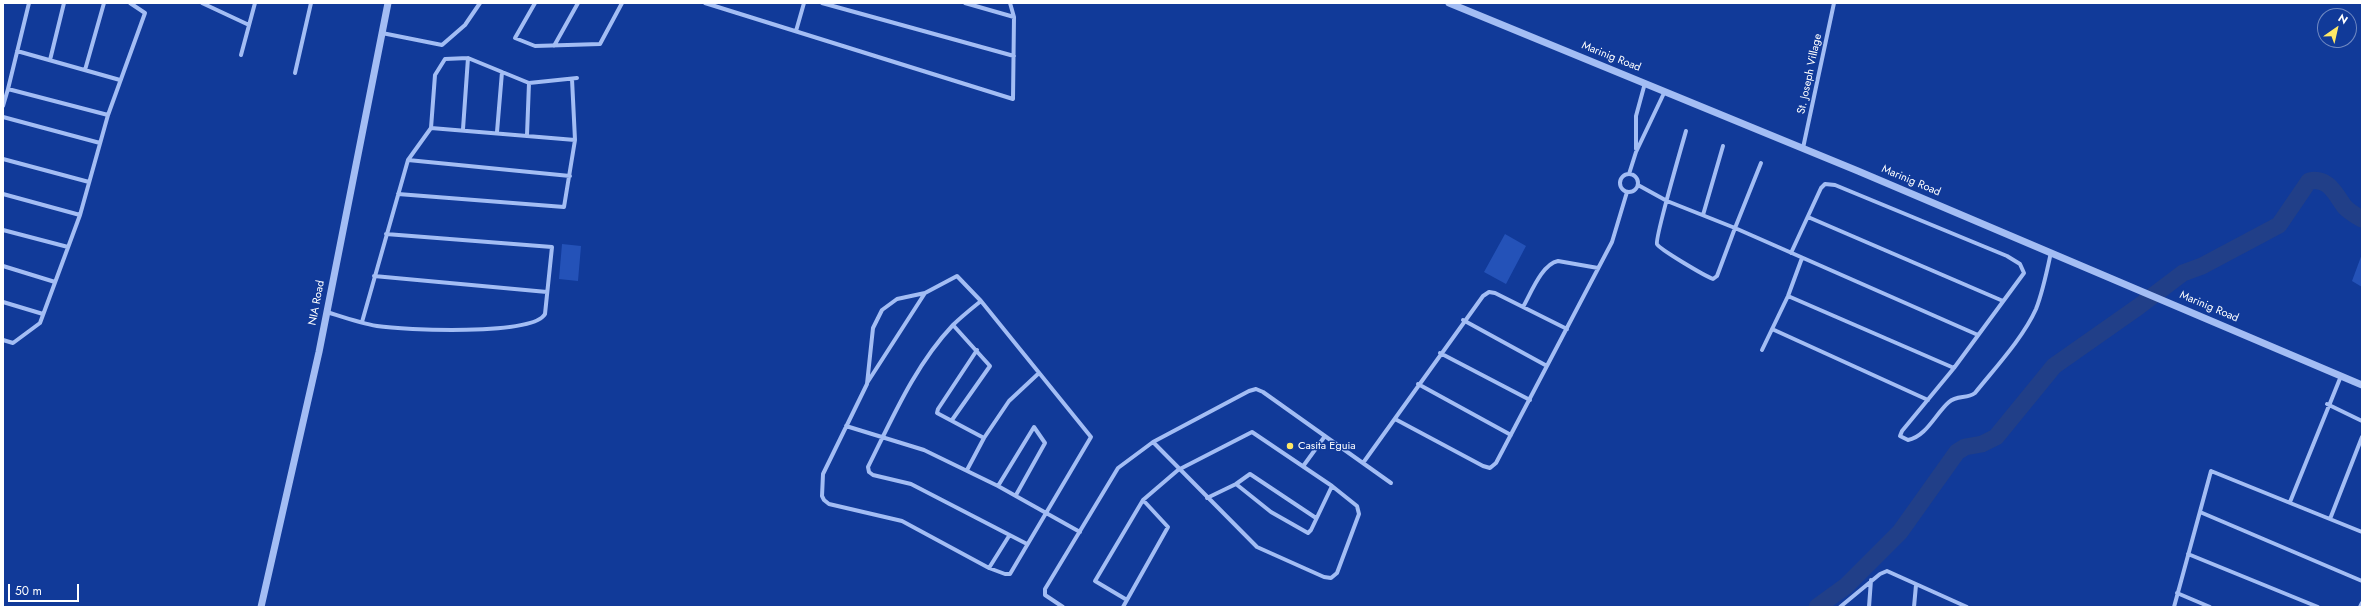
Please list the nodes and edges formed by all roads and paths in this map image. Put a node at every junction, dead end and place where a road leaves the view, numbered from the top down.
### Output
1 (29, 3) edge
2 (64, 3) edge
3 (104, 3) edge
4 (130, 3) edge
5 (202, 3) edge
6 (255, 3) edge
7 (311, 3) edge
8 (388, 3) edge
9 (480, 3) edge
10 (535, 3) edge
11 (578, 3) edge
12 (622, 3) edge
13 (705, 3) edge
14 (804, 3) edge
15 (822, 3) edge
16 (965, 3) edge
17 (1010, 3) edge
18 (1449, 3) edge
19 (1834, 3) edge
20 (1014, 17) junction
21 (249, 25) junction
22 (796, 32) junction
23 (382, 33) junction
24 (554, 46) junction
25 (18, 50) junction
26 (241, 55) dead end
27 (1014, 56) junction
28 (468, 58) junction
29 (50, 60) junction
30 (85, 70) junction
31 (502, 72) junction
32 (294, 73) dead end
33 (577, 78) dead end
34 (572, 79) junction
35 (120, 80) junction
36 (529, 83) junction
37 (1645, 83) junction
38 (8, 89) junction
39 (1665, 91) junction
40 (3, 106) edge
41 (108, 115) junction
42 (3, 117) edge
43 (431, 128) junction
44 (463, 129) junction
45 (1686, 131) dead end
46 (497, 132) junction
47 (527, 135) junction
48 (575, 140) junction
49 (100, 143) junction
50 (1723, 146) dead end
51 (1803, 148) junction
52 (1636, 152) junction
53 (3, 159) edge
54 (408, 160) junction
55 (1761, 163) dead end
56 (1630, 174) junction
57 (570, 176) junction
58 (89, 182) junction
59 (1638, 185) junction
60 (1627, 192) junction
61 (3, 194) edge
62 (398, 194) junction
63 (1668, 201) junction
64 (1704, 214) junction
65 (80, 215) junction
66 (1808, 217) junction
67 (1735, 228) junction
68 (3, 230) edge
69 (386, 234) junction
70 (68, 248) junction
71 (2051, 252) junction
72 (1792, 254) junction
73 (1802, 258) junction
74 (3, 266) edge
75 (1598, 268) junction
76 (374, 276) junction
77 (55, 282) junction
78 (547, 292) junction
79 (925, 293) junction
80 (1788, 296) junction
81 (980, 301) junction
82 (2003, 301) junction
83 (3, 302) edge
84 (1523, 307) junction
85 (326, 312) junction
86 (43, 314) junction
87 (1463, 320) junction
88 (362, 322) junction
89 (953, 325) junction
90 (1567, 329) junction
91 (1772, 329) junction
92 (1978, 335) junction
93 (3, 340) edge
94 (977, 350) junction
95 (1762, 350) dead end
96 (1440, 353) junction
97 (1548, 366) junction
98 (1954, 368) junction
99 (1039, 373) junction
100 (2340, 376) junction
101 (867, 384) junction
102 (1418, 384) junction
103 (2362, 385) edge
104 (1530, 400) junction
105 (1928, 400) junction
106 (2327, 404) junction
107 (1394, 419) junction
108 (952, 420) junction
109 (2362, 421) edge
110 (1030, 423) dead end
111 (846, 426) junction
112 (1034, 427) junction
113 (1511, 435) junction
114 (1325, 436) junction
115 (2362, 437) edge
116 (984, 438) junction
117 (882, 439) junction
118 (1153, 442) junction
119 (1363, 463) junction
120 (1304, 465) junction
121 (967, 470) junction
122 (1178, 470) junction
123 (1391, 483) dead end
124 (1236, 484) junction
125 (998, 486) junction
126 (1332, 486) junction
127 (1016, 495) junction
128 (1207, 498) junction
129 (1143, 500) junction
130 (2290, 502) junction
131 (1045, 512) junction
132 (2200, 512) junction
133 (1316, 518) junction
134 (2330, 519) junction
135 (1080, 532) junction
136 (2362, 532) edge
137 (1009, 536) junction
138 (1027, 544) junction
139 (2188, 554) junction
140 (989, 568) junction
141 (1871, 580) junction
142 (2362, 581) edge
143 (1916, 585) junction
144 (2177, 593) junction
145 (1127, 600) junction
146 (2362, 603) edge
147 (1957, 605) edge
148 (261, 607) edge
149 (1063, 607) edge
150 (1123, 607) edge
151 (1840, 607) edge
152 (1869, 607) edge
153 (1914, 607) edge
154 (1968, 607) edge
155 (2174, 607) edge
156 (2210, 607) edge
157 (2318, 607) edge
158 (2360, 607) edge

1 - 25 street
2 - 29 street
3 - 30 street
4 - 35 street
5 - 21 street
6 - 21 street
7 - 32 street
8 - 23 street, NIA Road
9 - 23 street
10 - 24 street
11 - 24 street
12 - 24 street
13 - 22 street
14 - 22 street
15 - 27 street
16 - 20 street
17 - 20 street
18 - 37 street, Marinig Road
19 - 51 street, St. Joseph Village
20 - 27 street
21 - 26 street
22 - 27 street
23 - 85 street, NIA Road
25 - 29 street
25 - 38 street
28 - 31 street
28 - 43 street
28 - 44 street
29 - 30 street
30 - 35 street
31 - 36 street
31 - 46 street
33 - 34 street
34 - 36 street
34 - 48 street
35 - 41 street
36 - 47 street
37 - 39 street, Marinig Road
37 - 52 street
38 - 40 street
38 - 41 street
39 - 51 street, Marinig Road
39 - 52 street
41 - 49 street
42 - 49 street
43 - 44 street
43 - 54 street
44 - 46 street
45 - 63 street
46 - 47 street
47 - 48 street
48 - 57 street
49 - 58 street
50 - 64 street
51 - 71 street, Marinig Road
52 - 56 street
53 - 58 street
54 - 57 street
54 - 62 street
55 - 67 street
56 - 59 street
56 - 60 street
57 - 62 street
58 - 65 street
59 - 60 street
59 - 63 street
60 - 75 street
61 - 65 street
62 - 69 street
63 - 64 street
63 - 67 street
64 - 67 street
65 - 70 street
66 - 72 street
66 - 82 street
66 - 82 street
67 - 72 street
68 - 70 street
69 - 76 street
69 - 78 street
70 - 77 street
71 - 100 street, Marinig Road
71 - 105 street
72 - 73 street
73 - 80 street
73 - 92 street
74 - 77 street
75 - 84 street
75 - 90 street
76 - 78 street
76 - 88 street
77 - 86 street
78 - 88 street
79 - 81 street
79 - 101 street
79 - 101 street
80 - 91 street
80 - 98 street
81 - 89 street
81 - 99 street
82 - 92 street
83 - 86 street
84 - 87 street
84 - 90 street
85 - 88 street
85 - 148 street, NIA Road
86 - 93 street
87 - 96 street
87 - 97 street
89 - 94 street
89 - 117 street
90 - 97 street
91 - 95 street
91 - 105 street
92 - 98 street
94 - 108 street
94 - 108 street
96 - 102 street
96 - 104 street
97 - 104 street
98 - 105 street
99 - 116 street
99 - 131 street
100 - 103 street, Marinig Road
100 - 106 street
101 - 111 street
102 - 107 street
102 - 113 street
104 - 113 street
106 - 109 street
106 - 130 street
107 - 113 street
107 - 119 street
108 - 116 street
110 - 112 street
111 - 117 street
111 - 140 street
112 - 125 street
112 - 127 street
114 - 118 street
114 - 119 street
114 - 120 street
115 - 134 street
116 - 121 street
117 - 121 street
117 - 137 street
118 - 122 street
118 - 135 street
119 - 123 street
120 - 122 street
120 - 126 street
121 - 125 street
122 - 128 street
122 - 129 street
124 - 128 street
124 - 133 street
124 - 133 street
125 - 127 street
126 - 128 street
126 - 133 street
127 - 131 street
129 - 145 street
129 - 145 street
130 - 132 street
130 - 134 street
131 - 135 street
131 - 138 street
132 - 139 street
132 - 142 street
134 - 136 street
135 - 149 street
137 - 138 street
137 - 140 street
138 - 140 street
139 - 144 street
139 - 157 street
141 - 143 street
141 - 151 street
141 - 152 street
143 - 147 street
143 - 153 street
144 - 155 street
144 - 156 street
145 - 150 street
146 - 158 street
147 - 154 street

